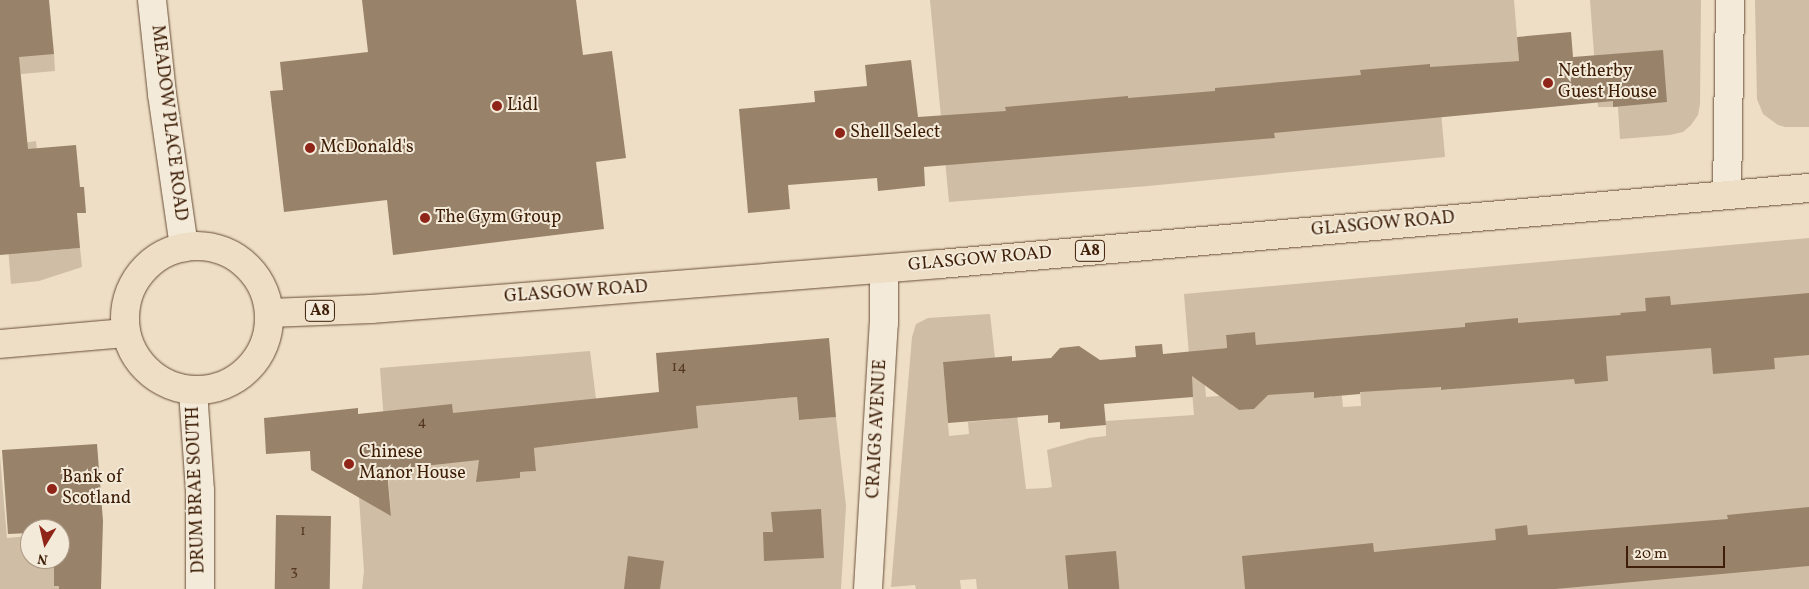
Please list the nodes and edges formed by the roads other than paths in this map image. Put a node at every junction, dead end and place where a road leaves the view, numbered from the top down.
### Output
1 (152, 0) edge
2 (1730, 0) edge
3 (1809, 188) edge
4 (1727, 194) junction
5 (184, 247) junction
6 (884, 269) junction
7 (270, 313) junction
8 (126, 332) junction
9 (0, 344) edge
10 (193, 391) junction
11 (200, 589) edge
12 (868, 589) edge

1 - 5 street, MEADOW PLACE ROAD
2 - 4 street
3 - 4 main road, GLASGOW ROAD / A8
4 - 6 main road, GLASGOW ROAD / A8
5 - 7 main road
5 - 8 main road
6 - 7 main road, GLASGOW ROAD / A8
6 - 12 street, CRAIGS AVENUE
7 - 10 main road
8 - 9 main road
8 - 10 main road
10 - 11 street, DRUM BRAE SOUTH

